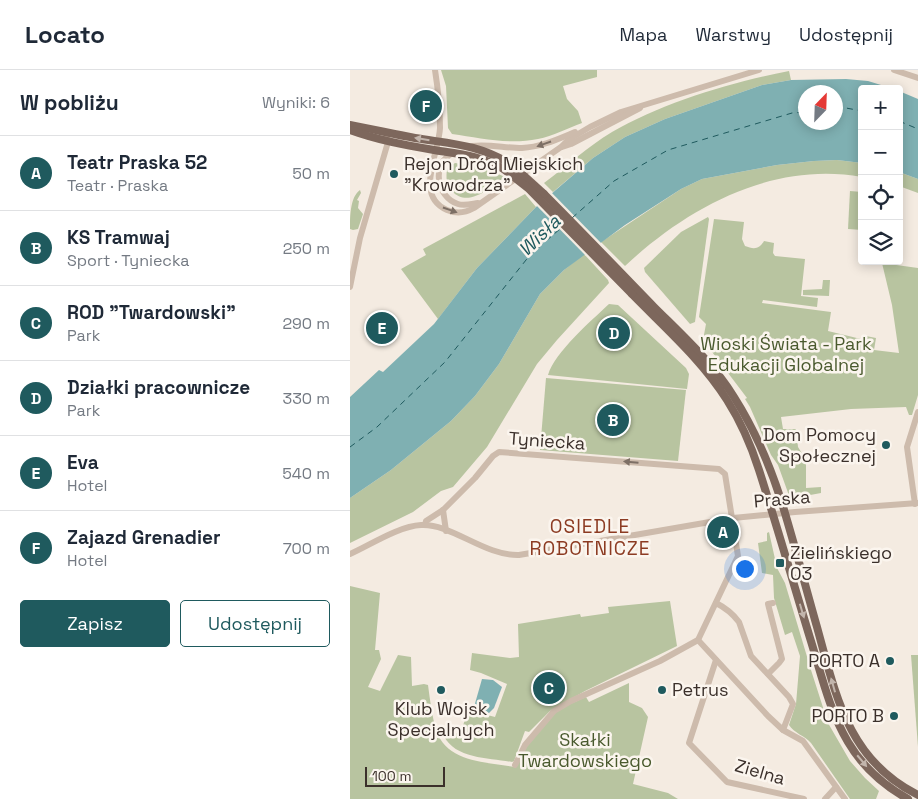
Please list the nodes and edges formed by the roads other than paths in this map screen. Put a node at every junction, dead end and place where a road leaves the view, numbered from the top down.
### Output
1 (435, 70) edge
2 (759, 70) edge
3 (894, 70) edge
4 (918, 78) edge
5 (642, 106) junction
6 (350, 125) edge
7 (590, 127) junction
8 (350, 130) edge
9 (381, 131) junction
10 (405, 136) junction
11 (388, 142) junction
12 (439, 142) junction
13 (472, 146) junction
14 (561, 147) junction
15 (436, 150) junction
16 (453, 153) junction
17 (508, 167) junction
18 (478, 203) junction
19 (350, 287) edge
20 (634, 291) junction
21 (918, 412) edge
22 (916, 504) edge
23 (443, 510) junction
24 (784, 513) junction
25 (773, 514) junction
26 (733, 518) junction
27 (425, 525) junction
28 (446, 531) junction
29 (350, 554) edge
30 (773, 602) dead end
31 (716, 603) junction
32 (698, 640) junction
33 (716, 660) junction
34 (768, 674) junction
35 (783, 730) junction
36 (515, 765) dead end
37 (836, 787) junction
38 (918, 795) edge
39 (804, 799) edge
40 (824, 799) edge
41 (845, 799) edge
42 (908, 799) edge

1 - 12 street
2 - 5 street
3 - 4 street
5 - 7 street
5 - 14 street
6 - 9 main road
7 -> 13 street
7 - 14 street
8 - 11 main road
9 - 10 main road
9 - 11 street
10 - 11 street
12 -> 10 main road
11 - 15 main road
11 - 19 street
12 - 13 main road
12 - 15 street
13 - 17 main road
14 - 18 street
15 - 16 main road
15 -> 18 street
16 - 17 main road
16 - 18 street
17 - 20 main road, bridge
20 - 24 main road
20 - 25 main road
21 - 22 street
22 - 24 street, Praska
26 -> 23 street, Tyniecka
23 - 27 street, Tyniecka
23 - 28 street
24 - 25 street, Praska
38 -> 24 main road
25 - 26 street, Praska
25 -> 42 main road
26 - 28 street, Praska
26 - 31 street
27 - 28 street, Praska
27 - 29 street, Tyniecka
30 - 34 street
31 - 32 street
31 - 34 street
32 - 33 street
32 - 36 street
33 - 35 street
33 - 39 street, Zielna
34 - 35 street
35 - 37 street
37 - 40 street
37 - 41 street

